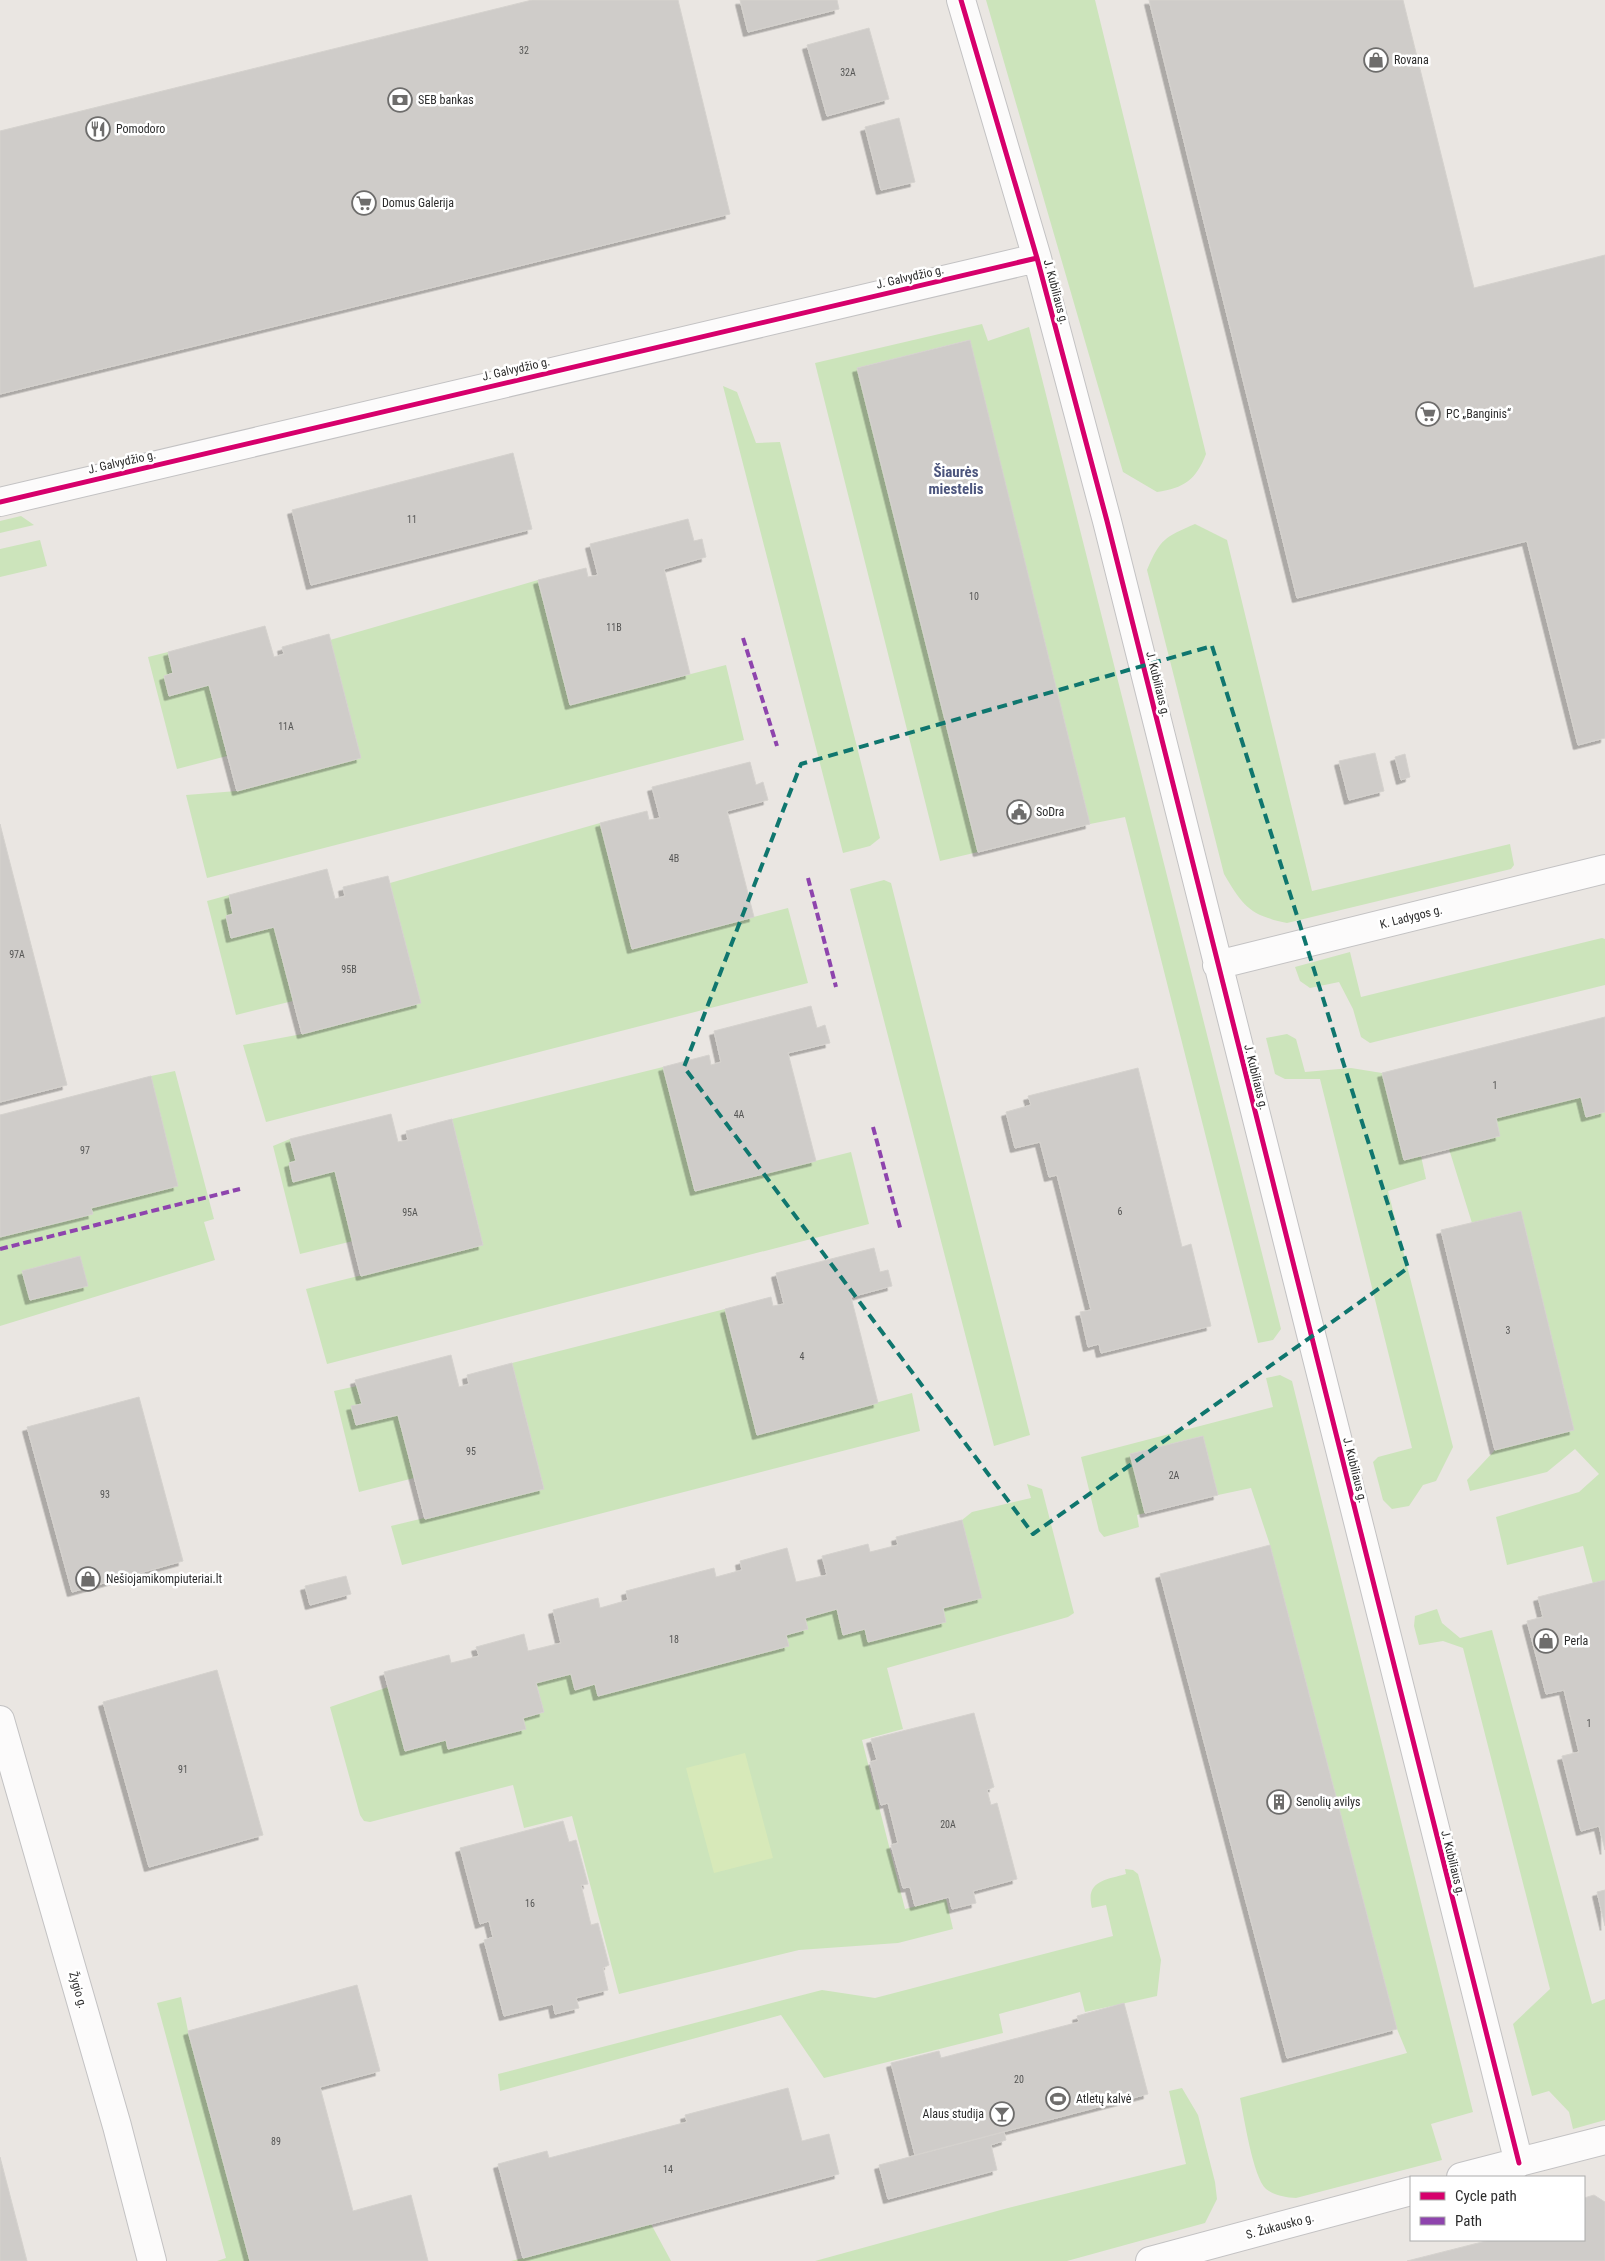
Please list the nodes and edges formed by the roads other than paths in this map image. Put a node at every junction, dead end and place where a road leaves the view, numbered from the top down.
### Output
1 (961, 0) edge
2 (1036, 258) junction
3 (0, 502) edge
4 (1605, 870) edge
5 (1217, 964) junction
6 (0, 1720) edge
7 (1605, 2140) edge
8 (1519, 2163) junction
9 (1465, 2176) edge
10 (1410, 2191) edge
11 (152, 2261) edge
12 (1150, 2261) edge

1 - 2 street, J. Kubiliaus g.
2 - 3 street, J. Galvydžio g.
2 - 5 street, J. Kubiliaus g.
4 - 5 street, K. Ladygos g.
5 - 8 street, J. Kubiliaus g.
6 - 11 street, Žygio g.
7 - 8 street
8 - 9 street
10 - 12 street, S. Žukausko g.

